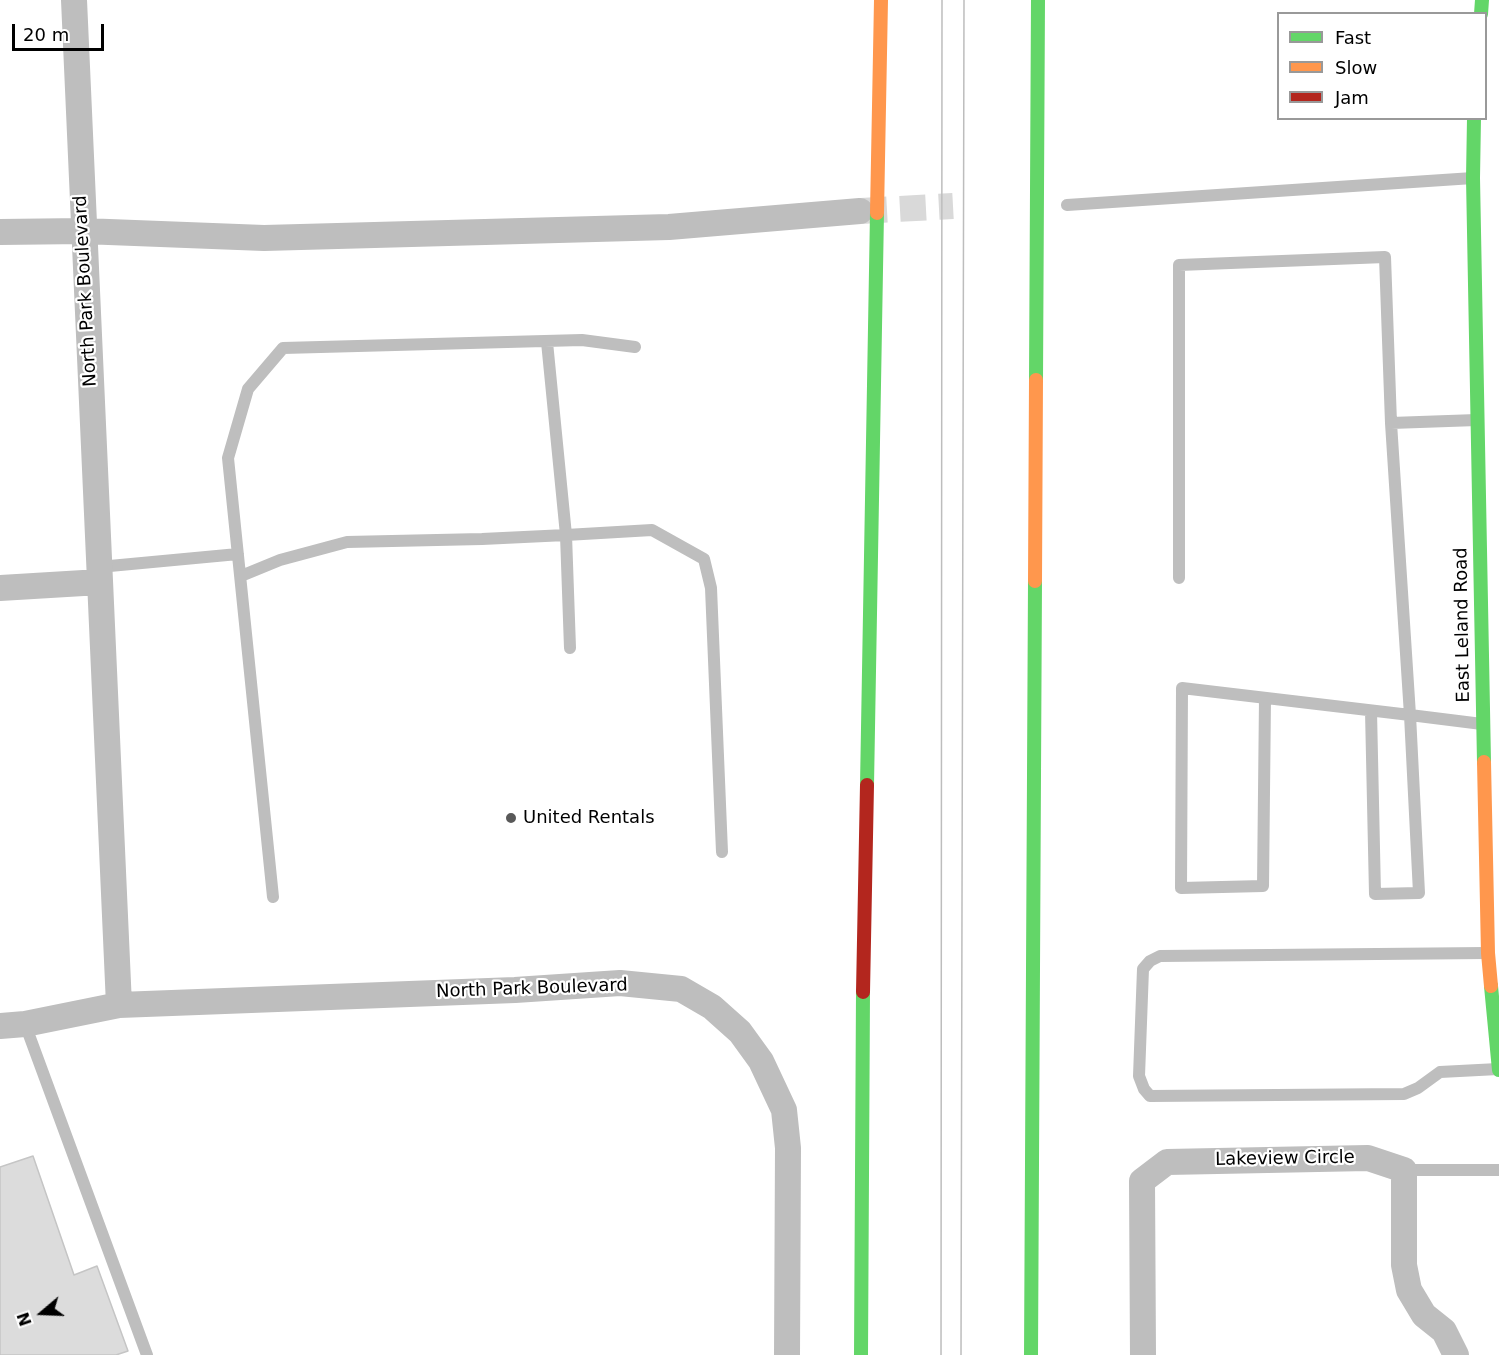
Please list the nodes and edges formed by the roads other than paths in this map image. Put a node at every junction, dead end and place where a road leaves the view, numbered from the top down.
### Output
1 (74, 0) edge
2 (881, 0) edge
3 (1038, 0) edge
4 (1474, 120) edge
5 (1473, 178) junction
6 (1067, 205) dead end
7 (860, 211) tunnel mouth
8 (83, 231) junction
9 (0, 232) edge
10 (547, 342) junction
11 (635, 347) dead end
12 (1483, 420) junction
13 (1391, 423) junction
14 (566, 535) junction
15 (238, 554) junction
16 (99, 575) junction
17 (241, 576) junction
18 (1179, 578) dead end
19 (0, 588) edge
20 (570, 648) dead end
21 (1265, 698) junction
22 (1371, 711) junction
23 (1410, 715) junction
24 (1483, 724) junction
25 (722, 852) dead end
26 (273, 897) dead end
27 (1488, 953) junction
28 (119, 1005) junction
29 (12, 1025) edge
30 (1499, 1070) edge
31 (1404, 1170) junction
32 (1499, 1170) edge
33 (147, 1355) edge
34 (787, 1355) edge
35 (861, 1355) edge
36 (1031, 1355) edge
37 (1143, 1355) edge
38 (1456, 1355) edge

1 - 8 street, North Park Boulevard
2 - 35 main road
3 - 36 main road
4 - 5 main road, East Leland Road
5 - 6 lane
5 - 12 main road, East Leland Road
7 - 8 street
8 - 9 street
8 - 16 street, North Park Boulevard
10 - 11 lane
10 - 14 lane
10 - 15 lane
12 - 13 lane
12 - 24 main road, East Leland Road
13 - 18 lane
13 - 23 lane
14 - 17 lane
14 - 20 lane
14 - 25 lane
15 - 16 lane
15 - 17 lane
16 - 19 street
16 - 28 street, North Park Boulevard
17 - 26 lane
21 - 21 lane
21 - 22 lane
22 - 23 lane
22 - 23 lane
23 - 24 lane
24 - 27 main road, East Leland Road
27 - 30 main road, East Leland Road
27 - 30 lane
28 - 29 street, North Park Boulevard
28 - 34 street, North Park Boulevard
29 - 33 lane
31 - 32 lane
31 - 37 street, Lakeview Circle
31 - 38 street

